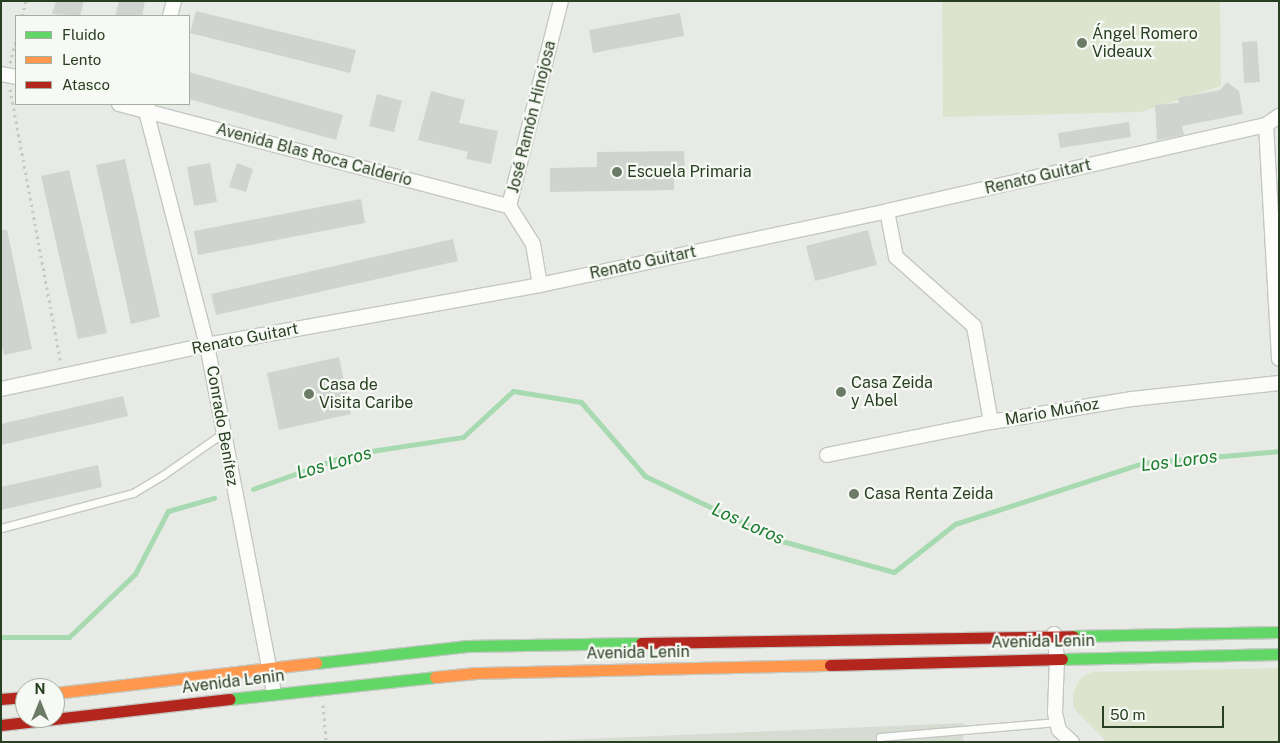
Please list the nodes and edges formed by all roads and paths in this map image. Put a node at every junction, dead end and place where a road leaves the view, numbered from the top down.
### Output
1 (26, 1) edge
2 (174, 1) edge
3 (561, 1) edge
4 (22, 15) edge
5 (170, 15) edge
6 (15, 44) edge
7 (8, 75) edge
8 (128, 105) edge
9 (147, 107) edge
10 (1279, 116) edge
11 (1266, 125) junction
12 (509, 206) junction
13 (886, 211) junction
14 (540, 285) junction
15 (207, 345) junction
16 (1279, 359) edge
17 (63, 376) junction
18 (1279, 383) edge
19 (1, 389) edge
20 (991, 422) junction
21 (223, 433) junction
22 (827, 455) dead end
23 (1, 528) edge
24 (1279, 632) edge
25 (1054, 634) junction
26 (1279, 654) edge
27 (1057, 658) junction
28 (269, 667) junction
29 (322, 688) junction
30 (65, 692) edge
31 (274, 694) junction
32 (15, 697) edge
33 (1, 699) edge
34 (1057, 722) junction
35 (1, 725) edge
36 (1069, 741) edge
37 (326, 742) edge
38 (880, 742) edge

1 - 4 path
2 - 5 street
3 - 12 street, José Ramón Hinojosa
6 - 7 path
7 - 17 path
8 - 9 street, Avenida Blas Roca Calderío
9 - 12 street, Avenida Blas Roca Calderío
9 - 15 street, Conrado Benítez
10 - 11 street, Renato Guitart
11 - 13 street, Renato Guitart
11 - 16 street
12 - 14 street, José Ramón Hinojosa
13 - 14 street, Renato Guitart
13 - 20 street
14 - 15 street, Renato Guitart
15 - 17 street, Renato Guitart
15 - 21 street, Conrado Benítez
17 - 19 street, Renato Guitart
18 - 20 street, Mario Muñoz
20 - 22 street, Mario Muñoz
21 - 23 lane
21 - 28 street, Conrado Benítez
24 - 25 main road, Avenida Lenin
25 - 27 street
25 - 28 main road, Avenida Lenin
26 - 27 main road, Avenida Lenin
27 - 29 main road, Avenida Lenin
27 - 34 street
28 - 30 main road, Avenida Lenin
28 - 31 street, Conrado Benítez
29 - 31 main road, Avenida Lenin
29 - 37 path
31 - 35 main road, Avenida Lenin
32 - 33 main road
34 - 36 street
34 - 38 lane

